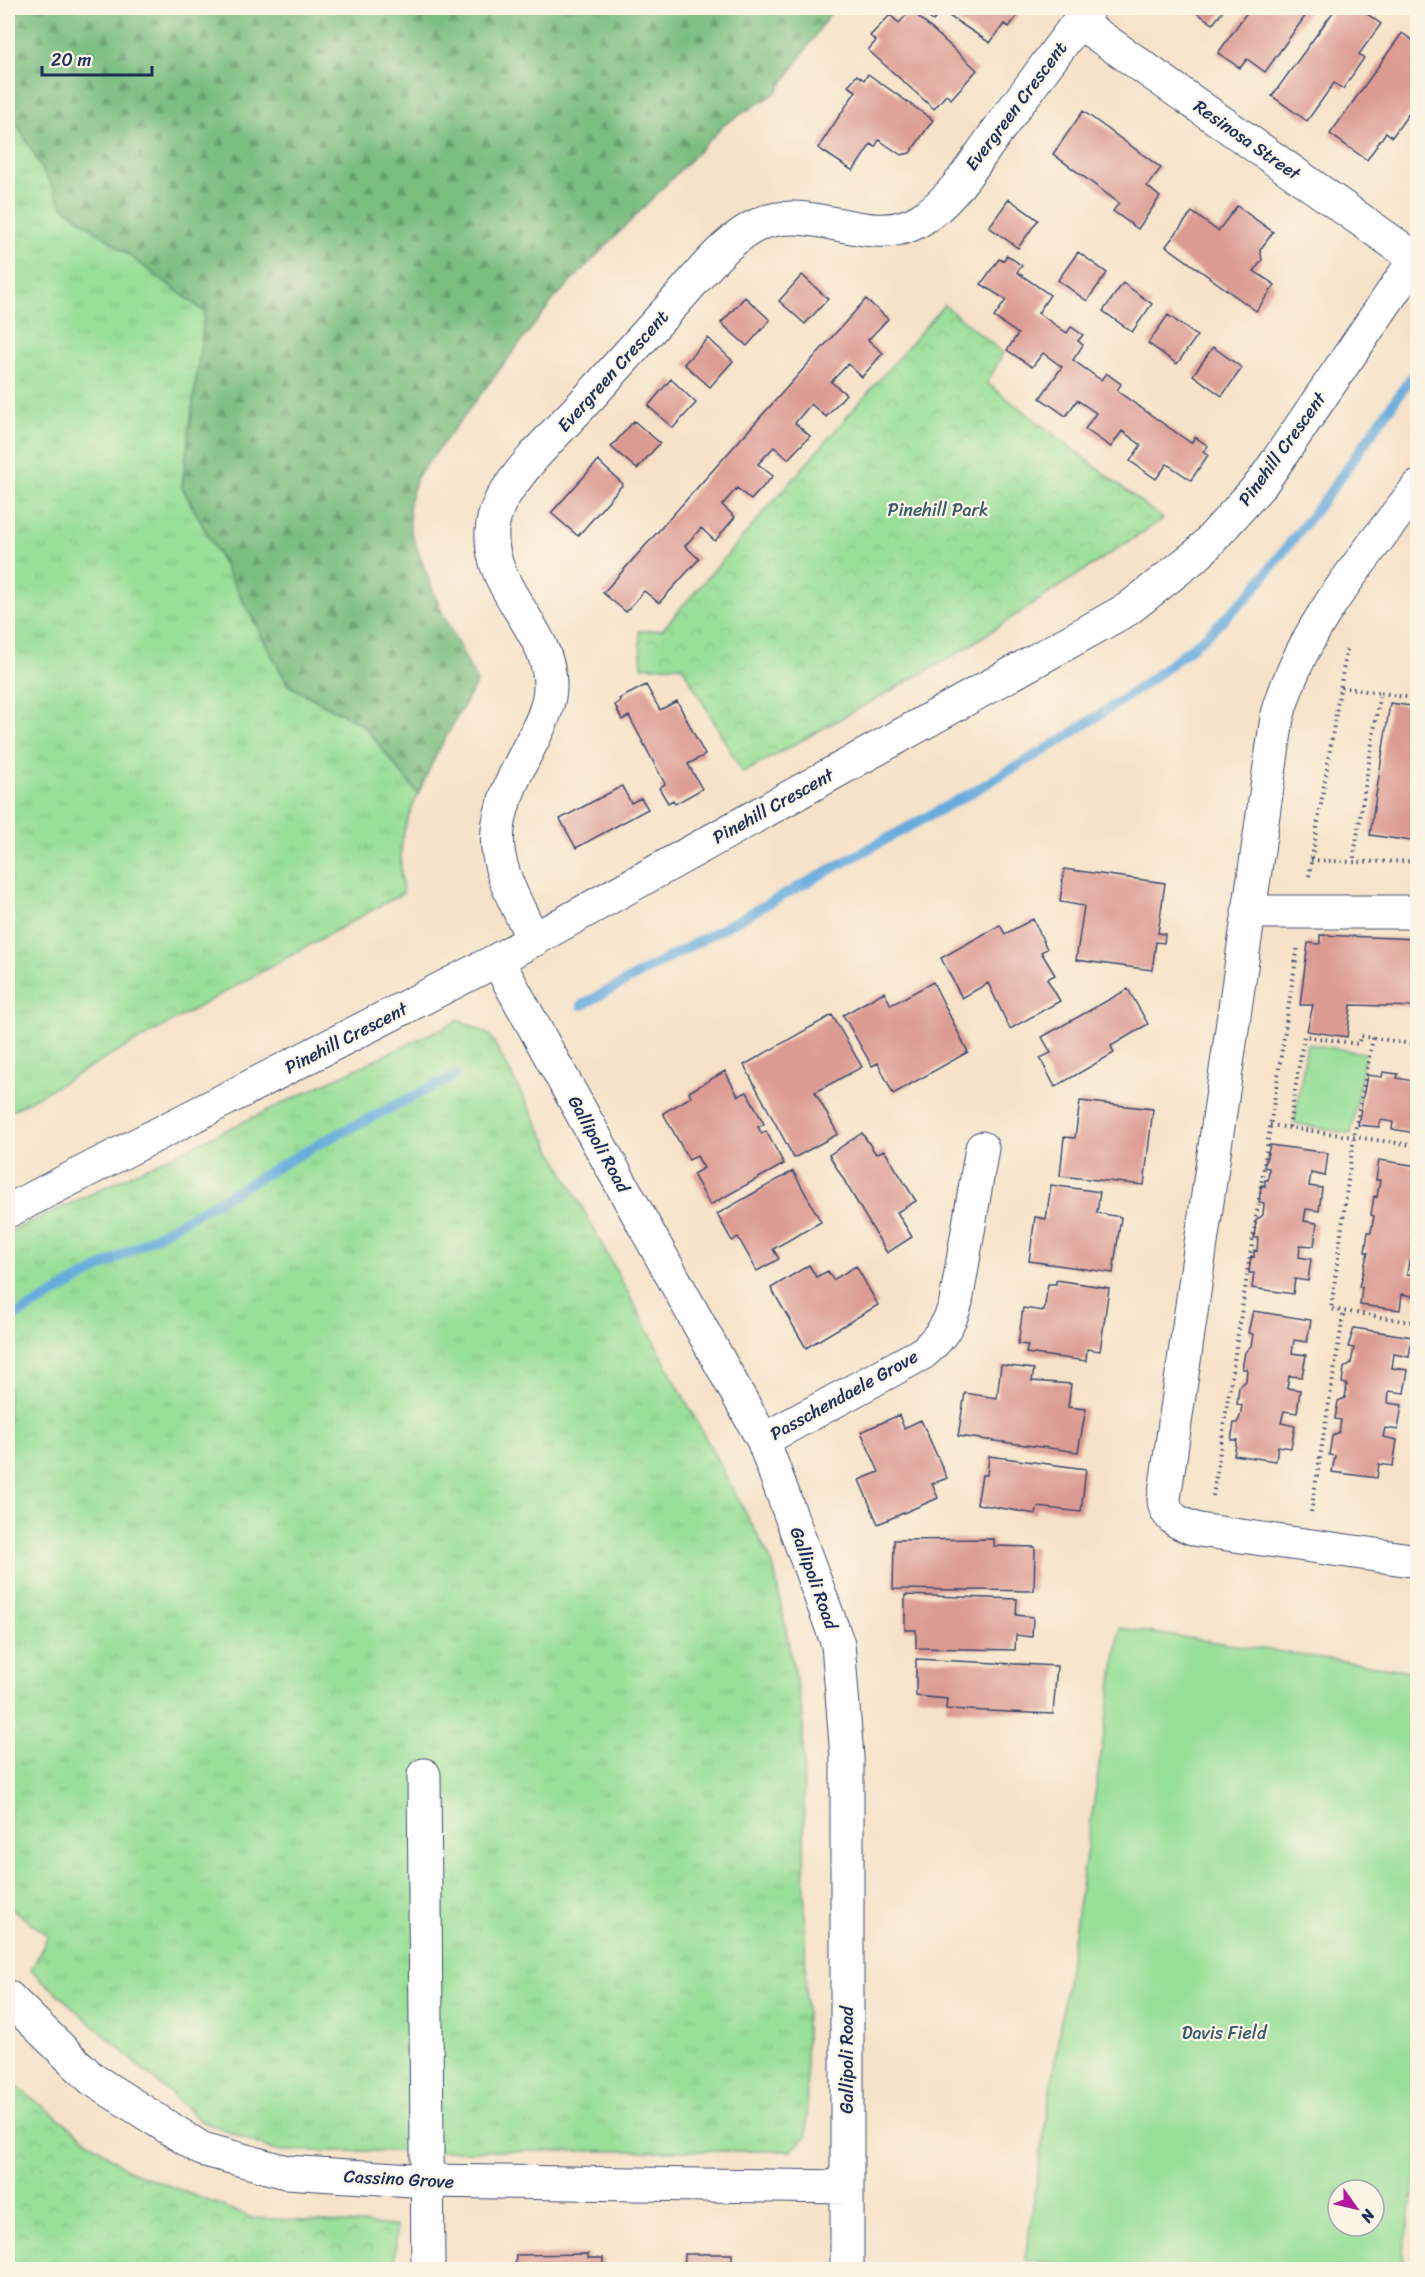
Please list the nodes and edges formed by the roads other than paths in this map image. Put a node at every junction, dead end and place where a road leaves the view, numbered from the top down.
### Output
1 (1084, 15) edge
2 (1416, 256) edge
3 (1418, 487) edge
4 (1248, 912) junction
5 (1418, 912) edge
6 (534, 940) junction
7 (497, 960) junction
8 (982, 1148) dead end
9 (8, 1211) edge
10 (763, 1440) junction
11 (1418, 1561) edge
12 (424, 1776) dead end
13 (8, 1997) edge
14 (428, 2181) junction
15 (847, 2187) junction
16 (428, 2270) edge
17 (847, 2270) edge

1 - 2 street, Resinosa Street
1 - 6 street, Evergreen Crescent
2 - 6 street, Pinehill Crescent
3 - 4 street
4 - 5 street
4 - 11 street
6 - 7 street, Pinehill Crescent
7 - 9 street, Pinehill Crescent
7 - 10 street, Gallipoli Road
8 - 10 street, Passchendaele Grove
10 - 15 street, Gallipoli Road
12 - 14 street
13 - 14 street, Cassino Grove
14 - 15 street, Cassino Grove
14 - 16 street
15 - 17 street, Gallipoli Road

